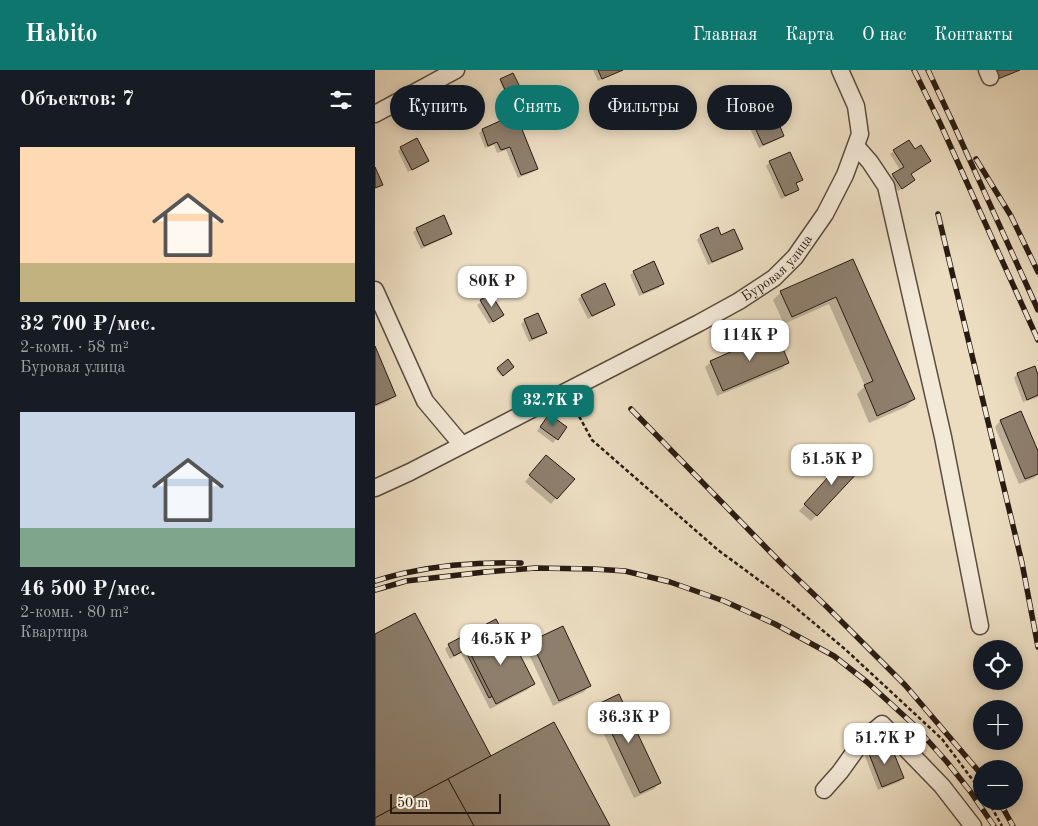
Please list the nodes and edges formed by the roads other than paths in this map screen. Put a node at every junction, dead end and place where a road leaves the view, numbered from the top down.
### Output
1 (456, 70) edge
2 (840, 70) edge
3 (375, 114) edge
4 (858, 140) junction
5 (375, 290) edge
6 (462, 445) junction
7 (375, 488) edge
8 (981, 626) dead end
9 (824, 790) dead end
10 (973, 826) edge

1 - 3 street
2 - 4 street
4 - 6 street, Буровая улица
4 - 8 street
5 - 6 street
6 - 7 street, Буровая улица
9 - 10 street

